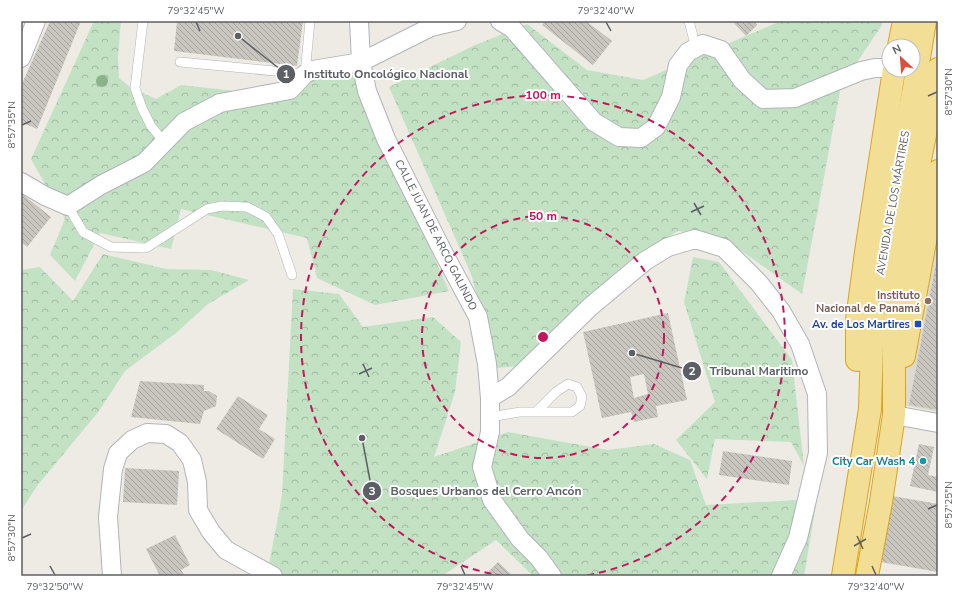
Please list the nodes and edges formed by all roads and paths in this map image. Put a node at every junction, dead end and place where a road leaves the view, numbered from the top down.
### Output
1 (36, 21) edge
2 (143, 21) edge
3 (310, 21) edge
4 (359, 21) edge
5 (456, 21) edge
6 (500, 21) edge
7 (689, 21) edge
8 (904, 21) edge
9 (925, 21) edge
10 (901, 38) edge
11 (696, 48) junction
12 (21, 58) edge
13 (180, 62) dead end
14 (361, 62) junction
15 (881, 68) edge
16 (938, 69) edge
17 (305, 74) junction
18 (893, 78) edge
19 (164, 142) junction
20 (938, 171) edge
21 (21, 182) edge
22 (68, 206) junction
23 (292, 275) dead end
24 (490, 398) junction
25 (536, 412) junction
26 (894, 414) junction
27 (490, 417) junction
28 (938, 422) edge
29 (858, 483) junction
30 (112, 576) edge
31 (273, 576) edge
32 (552, 576) edge
33 (781, 576) edge
34 (843, 576) edge
35 (867, 576) edge

1 - 12 street
2 - 19 lane
3 - 17 lane
4 - 14 street, CALLE JUAN DE ARCO GALINDO
5 - 14 street
6 - 11 street
7 - 11 lane
8 - 10 highway
9 - 29 highway, AVENIDA DE LOS MÁRTIRES
11 - 15 street
13 - 17 lane
14 - 17 street
14 - 24 street, CALLE JUAN DE ARCO GALINDO
16 - 26 highway, AVENIDA DE LOS MÁRTIRES
17 - 19 street
18 - 29 highway
19 - 22 street
20 - 26 highway
21 - 22 street
22 - 23 lane
24 - 27 street, CALLE JUAN DE ARCO GALINDO
24 - 33 street
25 - 25 lane
25 - 27 lane
26 - 28 street
26 - 35 highway, AVENIDA DE LOS MÁRTIRES
27 - 32 street, CALLE JUAN DE ARCO GALINDO
29 - 34 highway, AVENIDA DE LOS MÁRTIRES
30 - 31 street

